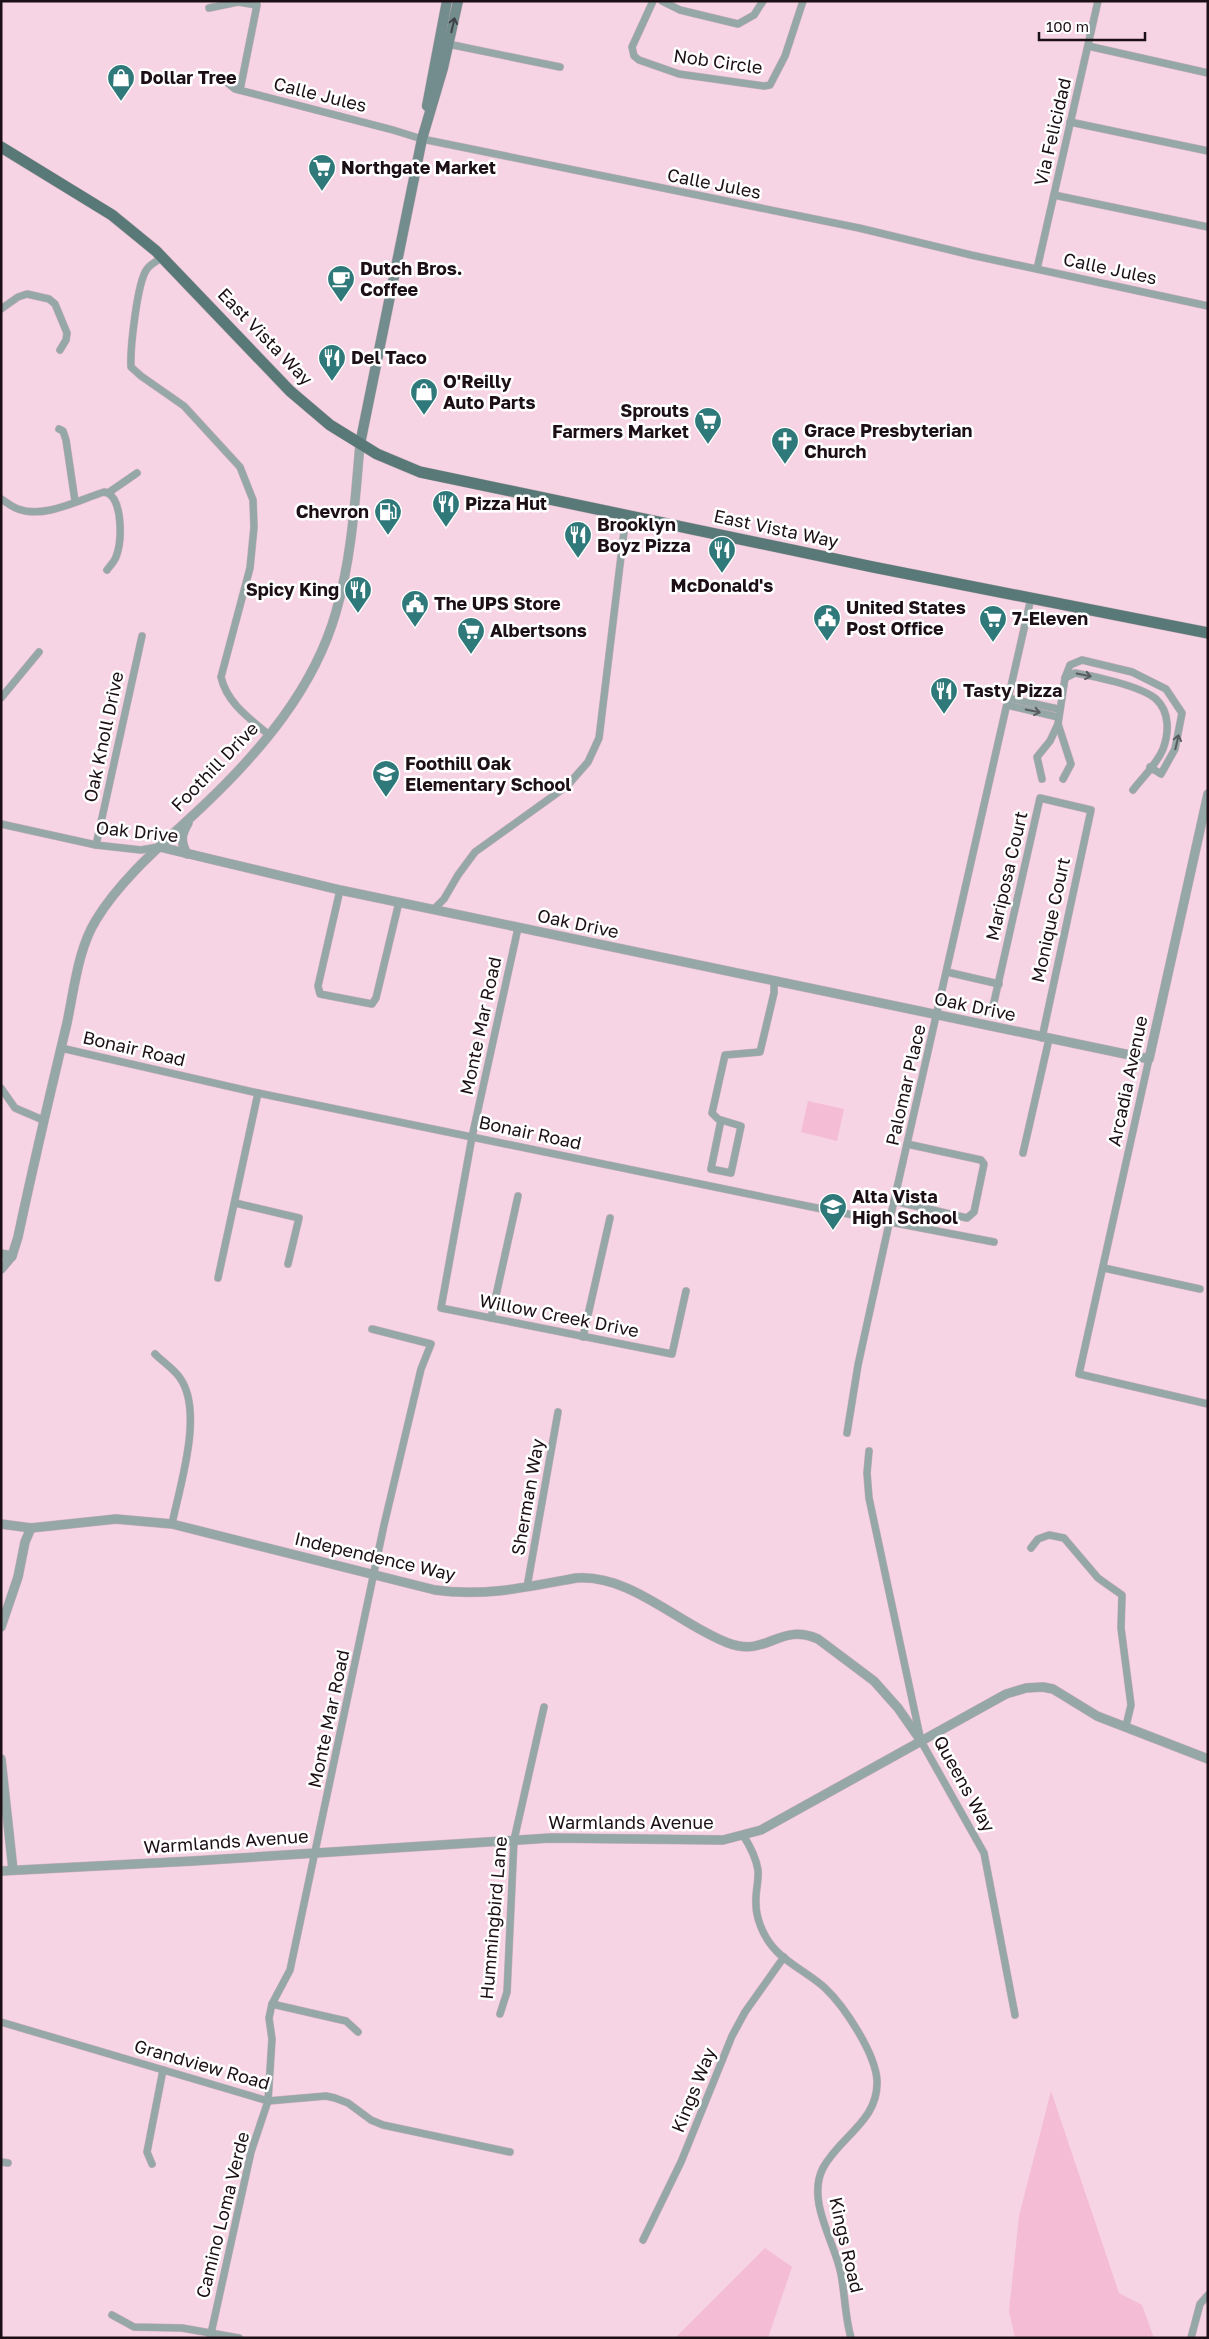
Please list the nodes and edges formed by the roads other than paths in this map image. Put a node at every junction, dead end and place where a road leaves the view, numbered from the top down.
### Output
1 (446, 1) edge
2 (458, 1) edge
3 (653, 1) edge
4 (662, 1) edge
5 (763, 1) edge
6 (803, 1) edge
7 (1098, 1) edge
8 (209, 8) dead end
9 (448, 44) junction
10 (1088, 46) junction
11 (560, 67) dead end
12 (1208, 73) edge
13 (220, 77) dead end
14 (240, 90) junction
15 (1070, 122) junction
16 (422, 140) junction
17 (1, 147) edge
18 (1208, 151) edge
19 (1054, 195) junction
20 (1208, 227) edge
21 (162, 257) junction
22 (1038, 269) junction
23 (1208, 306) edge
24 (1, 309) edge
25 (60, 350) dead end
26 (59, 429) dead end
27 (360, 444) junction
28 (137, 473) dead end
29 (108, 493) junction
30 (1, 499) edge
31 (75, 502) junction
32 (626, 515) junction
33 (107, 570) dead end
34 (1031, 598) junction
35 (1208, 633) edge
36 (142, 636) dead end
37 (39, 652) dead end
38 (1065, 678) junction
39 (1, 698) edge
40 (1008, 702) junction
41 (1058, 717) junction
42 (269, 735) junction
43 (1150, 767) junction
44 (1042, 778) dead end
45 (1062, 779) dead end
46 (1133, 790) dead end
47 (1208, 794) edge
48 (1091, 810) joint
49 (1206, 812) edge
50 (193, 815) junction
51 (1, 824) edge
52 (96, 845) junction
53 (160, 847) junction
54 (186, 854) junction
55 (340, 890) junction
56 (399, 902) junction
57 (434, 909) junction
58 (518, 928) junction
59 (947, 972) junction
60 (774, 981) junction
61 (998, 984) junction
62 (992, 1011) dead end
63 (938, 1015) junction
64 (1045, 1038) junction
65 (61, 1048) junction
66 (1149, 1060) junction
67 (1, 1088) edge
68 (258, 1093) junction
69 (43, 1120) junction
70 (721, 1120) junction
71 (472, 1137) junction
72 (907, 1144) junction
73 (1023, 1153) dead end
74 (518, 1196) dead end
75 (894, 1201) junction
76 (235, 1203) junction
77 (610, 1218) dead end
78 (890, 1221) junction
79 (994, 1242) dead end
80 (1, 1254) edge
81 (12, 1256) junction
82 (288, 1264) dead end
83 (1104, 1268) junction
84 (1, 1269) edge
85 (218, 1278) dead end
86 (1204, 1289) edge
87 (686, 1291) dead end
88 (441, 1308) joint
89 (491, 1318) junction
90 (372, 1329) dead end
91 (584, 1336) junction
92 (155, 1354) dead end
93 (1208, 1404) edge
94 (558, 1412) dead end
95 (848, 1433) dead end
96 (869, 1450) dead end
97 (1, 1524) edge
98 (172, 1524) junction
99 (31, 1528) junction
100 (1031, 1548) dead end
101 (375, 1574) junction
102 (527, 1587) junction
103 (1, 1627) edge
104 (544, 1707) dead end
105 (1126, 1726) junction
106 (922, 1741) junction
107 (1, 1759) edge
108 (1208, 1759) edge
109 (743, 1835) junction
110 (514, 1840) junction
111 (316, 1852) junction
112 (13, 1870) junction
113 (1, 1871) edge
114 (784, 1957) junction
115 (272, 2004) junction
116 (500, 2014) dead end
117 (1015, 2015) dead end
118 (1, 2022) edge
119 (358, 2032) dead end
120 (163, 2070) junction
121 (268, 2101) junction
122 (510, 2152) dead end
123 (152, 2164) dead end
124 (643, 2240) dead end
125 (1208, 2295) edge
126 (112, 2315) dead end
127 (210, 2335) edge
128 (239, 2338) edge
129 (851, 2338) edge
130 (1191, 2338) edge

1 - 16 main road
9 -> 2 main road
3 - 6 street, Nob Circle
4 - 5 street
7 - 10 street, Via Felicidad
8 - 14 street
9 - 11 street
9 - 16 main road
10 - 12 street
10 - 15 street, Via Felicidad
13 - 14 street, Calle Jules
14 - 16 street, Calle Jules
15 - 18 street
15 - 19 street, Via Felicidad
16 - 22 street, Calle Jules
16 - 27 main road
17 - 21 main road, East Vista Way
19 - 20 street
19 - 22 street, Via Felicidad
21 - 27 main road, East Vista Way
21 - 42 street
22 - 23 street, Calle Jules
24 - 25 street
26 - 31 street
27 - 32 main road, East Vista Way
27 - 42 street, Foothill Drive
28 - 29 street
29 - 31 street
29 - 33 street
30 - 31 street
32 - 34 main road, East Vista Way
32 - 57 street
34 - 35 main road, East Vista Way
34 - 40 street, Palomar Place
36 - 52 street, Oak Knoll Drive
37 - 39 street
38 - 41 street
38 -> 43 street
43 -> 38 street
40 - 41 street
40 - 59 street, Palomar Place
41 - 44 street
41 - 45 street
42 - 50 street, Foothill Drive
43 - 46 street
47 - 49 street, Arcadia Avenue
48 - 61 street, Mariposa Court
48 - 64 street, Monique Court
49 - 66 street, Arcadia Avenue
50 - 53 street, Foothill Drive
50 - 54 street
51 - 52 street, Oak Drive
52 - 53 street, Oak Drive
53 - 54 street, Oak Drive
53 - 65 street, Foothill Drive
54 - 55 street, Oak Drive
55 - 56 street, Oak Drive
55 - 56 street
56 - 57 street, Oak Drive
57 - 58 street, Oak Drive
58 - 60 street, Oak Drive
58 - 71 street, Monte Mar Road
59 - 61 street
59 - 63 street, Palomar Place
60 - 63 street, Oak Drive
60 - 70 street
61 - 62 street, Mariposa Court
63 - 64 street, Oak Drive
63 - 72 street, Palomar Place
64 - 66 street, Oak Drive
64 - 73 street, Monique Court
65 - 68 street, Bonair Road
65 - 69 street, Foothill Drive
66 - 83 street, Arcadia Avenue
67 - 69 street
68 - 71 street, Bonair Road
68 - 76 street
69 - 81 street, Foothill Drive
70 - 70 street
71 - 78 street, Bonair Road
71 - 88 street, Monte Mar Road
72 - 75 street, Palomar Place
72 - 75 street
74 - 89 street
75 - 78 street, Palomar Place
76 - 82 street
76 - 85 street
77 - 91 street
78 - 79 street, Bonair Road
78 - 95 street, Palomar Place
80 - 81 street
81 - 84 street
83 - 86 street
83 - 93 street, Arcadia Avenue
87 - 91 street, Willow Creek Drive
88 - 89 street, Willow Creek Drive
89 - 91 street, Willow Creek Drive
90 - 101 street, Monte Mar Road
92 - 98 street
94 - 102 street, Sherman Way
96 - 106 street, Queens Way
97 - 99 street, Independence Way
98 - 99 street, Independence Way
98 - 101 street, Independence Way
99 - 103 street
100 - 105 street
101 - 102 street, Independence Way
101 - 111 street, Monte Mar Road
102 - 106 street, Independence Way
104 - 110 street, Hummingbird Lane
105 - 106 street, Warmlands Avenue
105 - 108 street, Warmlands Avenue
106 - 109 street, Warmlands Avenue
106 - 117 street, Queens Way
107 - 112 street
109 - 110 street, Warmlands Avenue
109 - 114 street, Kings Road
110 - 111 street, Warmlands Avenue
110 - 116 street, Hummingbird Lane
111 - 112 street, Warmlands Avenue
111 - 115 street, Monte Mar Road
112 - 113 street, Warmlands Avenue
114 - 124 street, Kings Way
114 - 129 street, Kings Road
115 - 119 street
115 - 121 street, Monte Mar Road
118 - 120 street, Grandview Road
120 - 121 street, Grandview Road
120 - 123 street
121 - 122 street, Grandview Road
121 - 127 street, Camino Loma Verde
125 - 130 street
126 - 127 street
127 - 128 street

